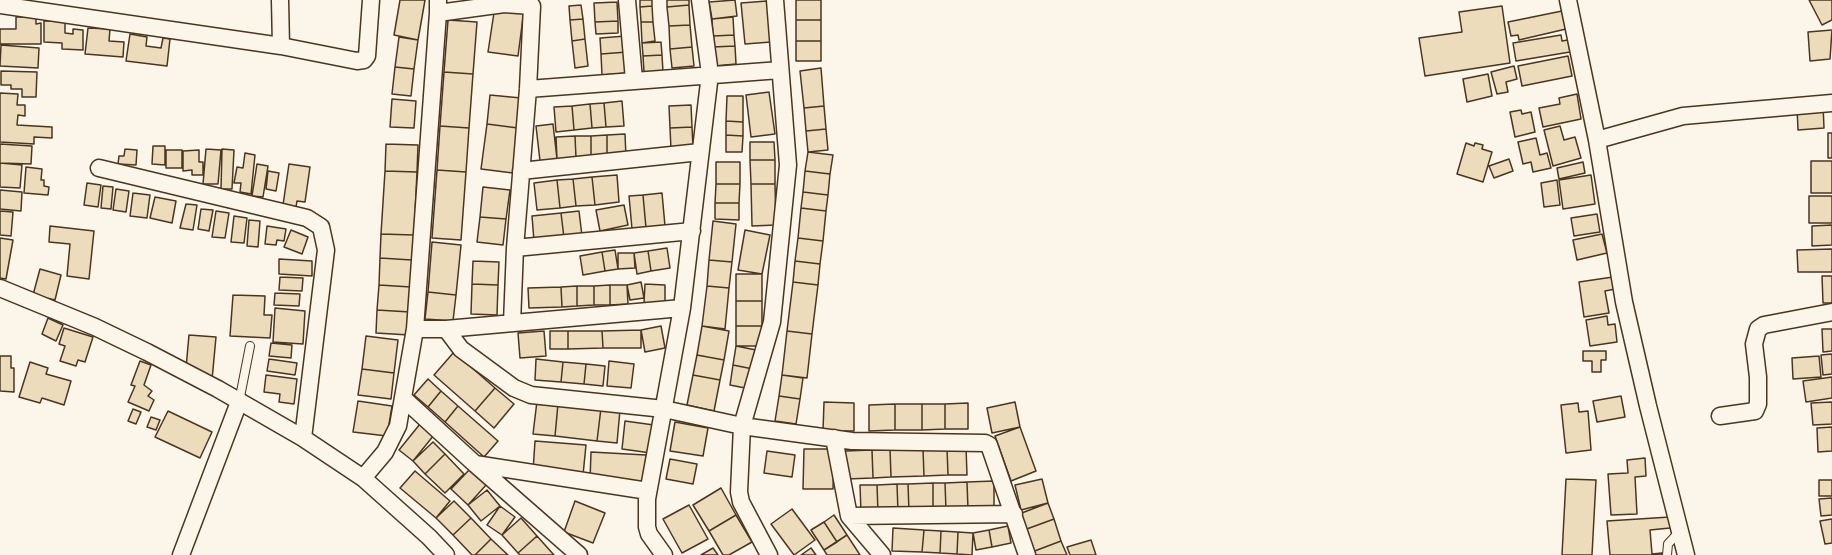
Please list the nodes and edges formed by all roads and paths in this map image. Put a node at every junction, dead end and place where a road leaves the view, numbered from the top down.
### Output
1 (280, 0) edge
2 (371, 0) edge
3 (627, 0) edge
4 (700, 0) edge
5 (775, 0) edge
6 (1568, 0) edge
7 (533, 3) edge
8 (0, 5) edge
9 (438, 7) edge
10 (281, 46) junction
11 (780, 70) junction
12 (710, 74) junction
13 (634, 80) junction
14 (528, 88) junction
15 (1832, 103) edge
16 (1597, 140) junction
17 (700, 152) junction
18 (99, 168) dead end
19 (521, 171) junction
20 (692, 231) junction
21 (515, 248) junction
22 (0, 288) edge
23 (682, 308) junction
24 (1832, 312) edge
25 (512, 323) junction
26 (415, 328) junction
27 (446, 328) junction
28 (250, 346) dead end
29 (403, 398) junction
30 (239, 402) junction
31 (664, 409) junction
32 (1720, 416) dead end
33 (742, 426) junction
34 (303, 438) junction
35 (834, 438) junction
36 (475, 464) junction
37 (363, 478) junction
38 (648, 491) junction
39 (1014, 513) junction
40 (849, 516) junction
41 (1681, 530) junction
42 (181, 555) edge
43 (446, 555) edge
44 (579, 555) edge
45 (664, 555) edge
46 (769, 555) edge
47 (882, 555) edge
48 (1028, 555) edge
49 (1667, 555) edge
50 (1686, 555) edge

1 - 10 street
2 - 10 street
3 - 13 street
4 - 12 street
5 - 11 street
6 - 16 street
7 - 9 street
7 - 14 street
8 - 10 street
9 - 26 street
11 - 12 street
11 - 33 street
12 - 13 street
12 - 17 street
13 - 14 street
14 - 19 street
15 - 16 street
16 - 41 street
17 - 19 street
17 - 20 street
18 - 34 street
19 - 21 street
20 - 21 street
20 - 23 street
21 - 25 street
22 - 30 street
23 - 25 street
23 - 31 street
24 - 32 street
25 - 27 street
26 - 27 street
26 - 29 street
27 - 31 street
28 - 30 lane
29 - 36 street
29 - 37 street
30 - 34 street
30 - 42 street
31 - 33 street
31 - 38 street
33 - 35 street
33 - 46 street
34 - 37 street
35 - 39 street
35 - 40 street
36 - 38 street
36 - 44 street
37 - 43 street
38 - 45 street
39 - 40 street
39 - 48 street
40 - 47 street
41 - 49 lane
41 - 50 street

